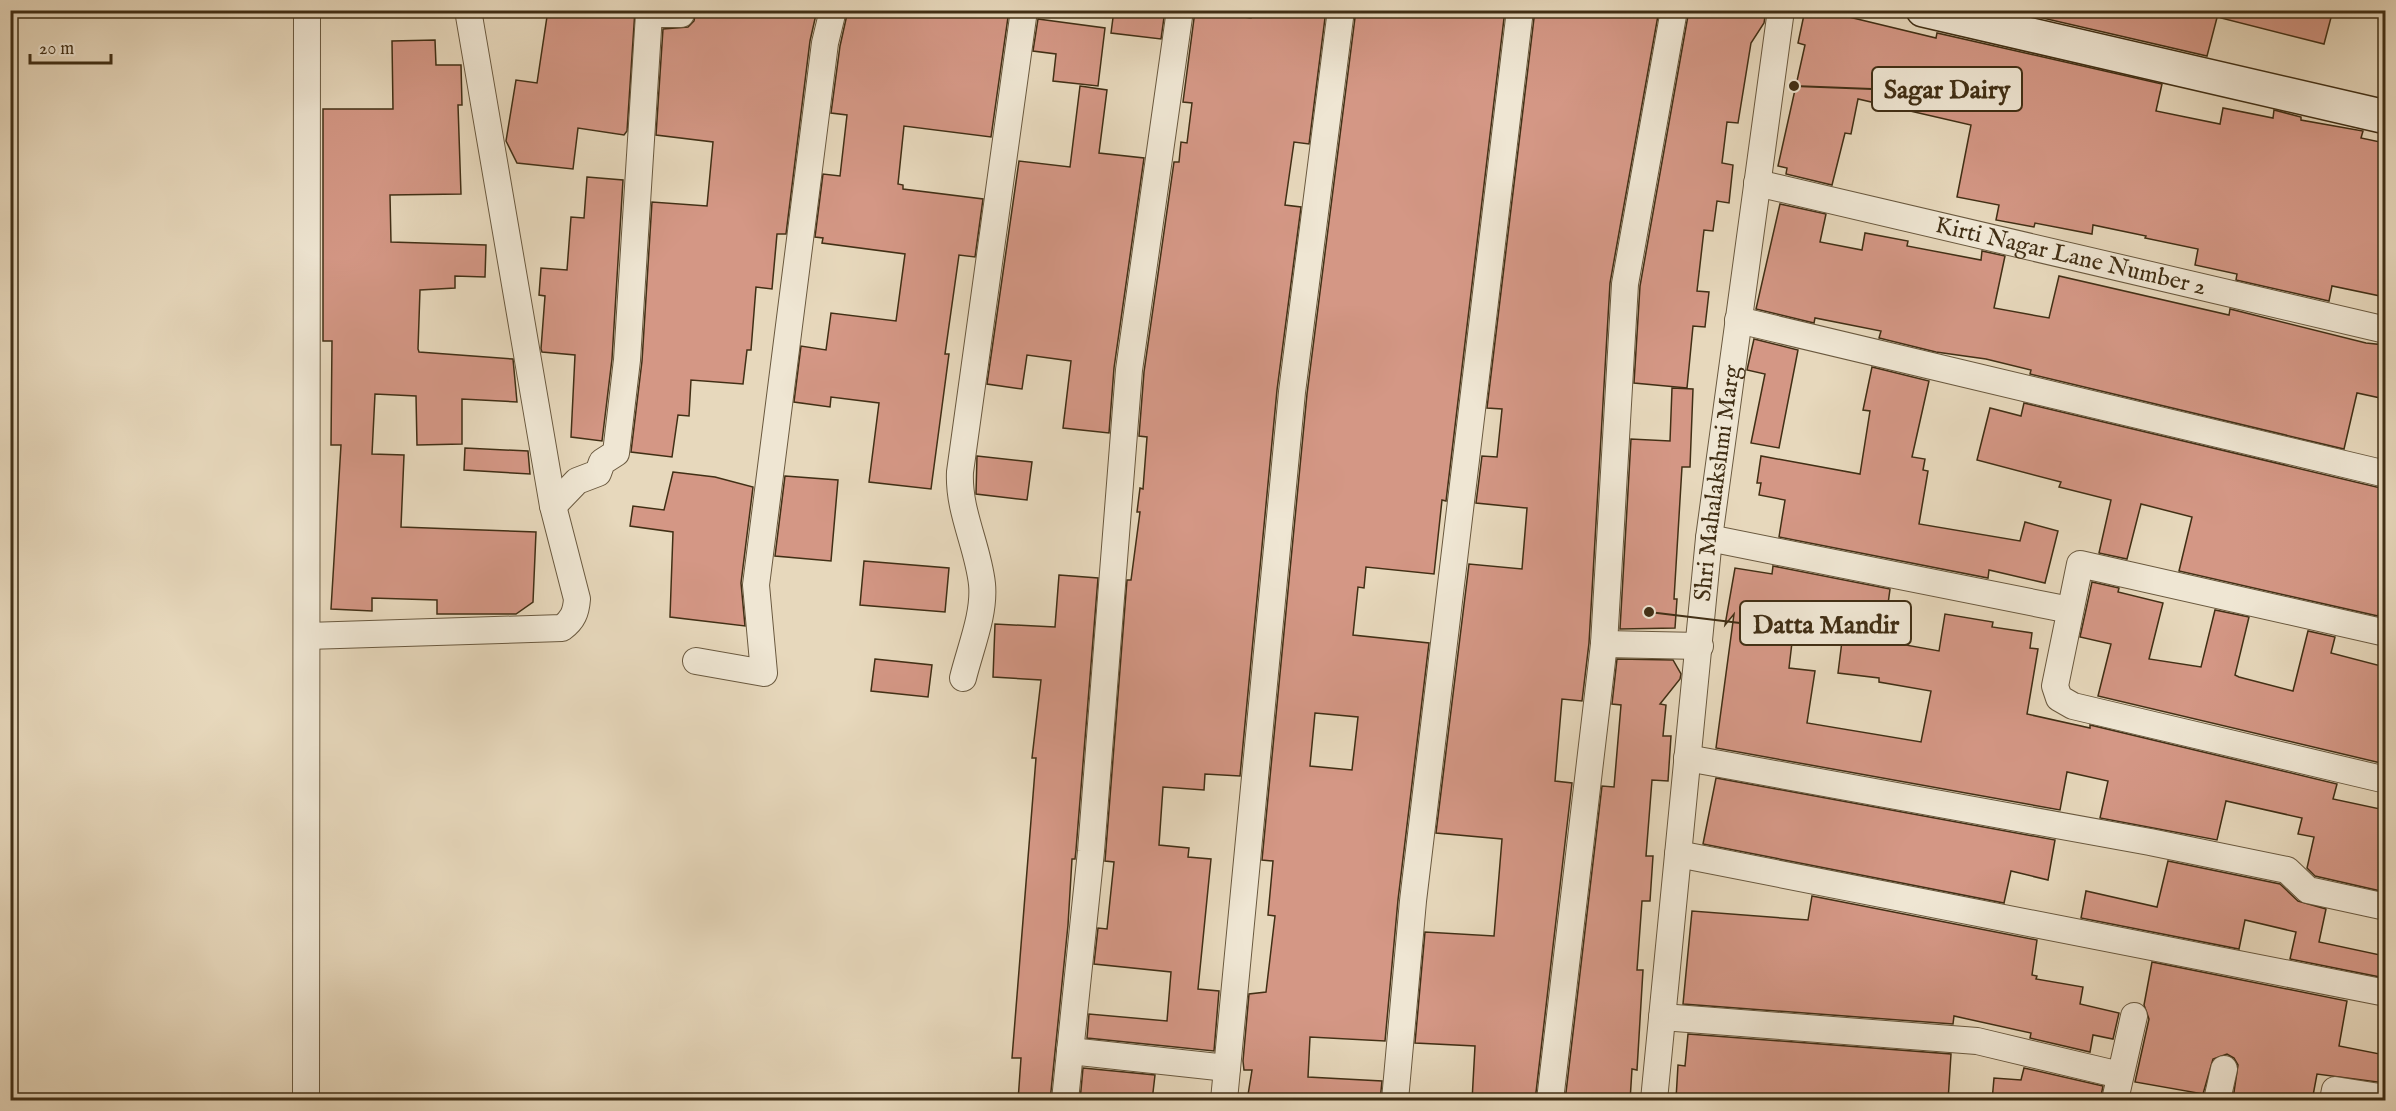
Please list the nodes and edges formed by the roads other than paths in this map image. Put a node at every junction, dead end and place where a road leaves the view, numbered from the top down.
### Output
1 (307, 10) edge
2 (468, 10) edge
3 (681, 10) edge
4 (833, 10) edge
5 (1024, 10) edge
6 (1180, 10) edge
7 (1341, 10) edge
8 (1520, 10) edge
9 (1674, 10) edge
10 (1781, 10) edge
11 (1923, 10) edge
12 (1956, 14) edge
13 (2385, 117) edge
14 (1757, 183) junction
15 (1738, 320) junction
16 (2385, 330) edge
17 (2385, 474) edge
18 (553, 506) junction
19 (1709, 538) junction
20 (2070, 610) junction
21 (2385, 633) edge
22 (307, 636) junction
23 (1604, 644) junction
24 (1700, 646) junction
25 (696, 661) dead end
26 (963, 678) dead end
27 (1687, 758) junction
28 (2385, 780) edge
29 (1678, 854) junction
30 (2385, 907) edge
31 (2385, 993) edge
32 (2133, 1016) dead end
33 (1662, 1017) junction
34 (1070, 1051) junction
35 (1227, 1068) junction
36 (2224, 1069) dead end
37 (2120, 1075) junction
38 (2385, 1098) edge
39 (306, 1101) edge
40 (1065, 1101) edge
41 (1224, 1101) edge
42 (1395, 1101) edge
43 (1550, 1101) edge
44 (1654, 1101) edge
45 (2115, 1101) edge
46 (2217, 1101) edge
47 (2333, 1101) edge

1 - 22 street
2 - 18 street
3 - 18 street
4 - 25 street
5 - 26 street
6 - 34 street
7 - 35 street
8 - 42 street
9 - 23 street
10 - 14 street, Shri Mahalakshmi Marg
11 - 12 street
12 - 13 street
14 - 15 street, Shri Mahalakshmi Marg
14 - 16 street, Kirti Nagar Lane Number 2
15 - 17 street
15 - 19 street, Shri Mahalakshmi Marg
18 - 22 street
19 - 20 street
19 - 24 street, Shri Mahalakshmi Marg
20 - 21 street
20 - 28 street
22 - 39 street
23 - 24 street
23 - 43 street
24 - 27 street, Shri Mahalakshmi Marg
27 - 29 street, Shri Mahalakshmi Marg
27 - 30 street
29 - 31 street
29 - 33 street, Shri Mahalakshmi Marg
32 - 37 street
33 - 37 street
33 - 44 street, Shri Mahalakshmi Marg
34 - 35 street
34 - 40 street
35 - 41 street
36 - 46 street
37 - 45 street
38 - 47 street

